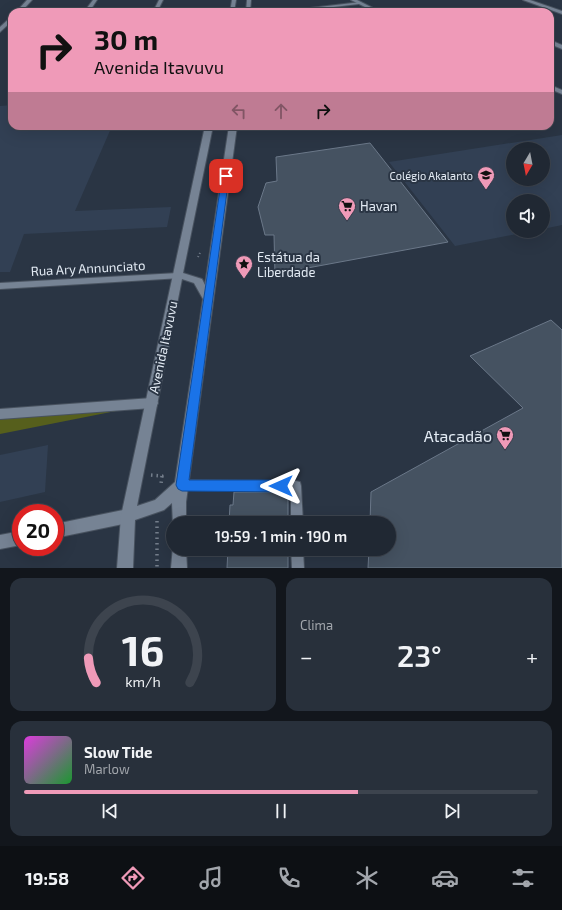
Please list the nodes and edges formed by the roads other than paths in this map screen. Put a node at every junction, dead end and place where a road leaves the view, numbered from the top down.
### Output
1 (30, 0) edge
2 (353, 0) edge
3 (525, 0) edge
4 (359, 3) junction
5 (22, 8) edge
6 (314, 8) edge
7 (370, 8) edge
8 (548, 8) edge
9 (8, 22) edge
10 (0, 30) edge
11 (208, 130) edge
12 (233, 130) edge
13 (178, 276) junction
14 (0, 286) edge
15 (208, 299) junction
16 (152, 403) junction
17 (0, 414) edge
18 (182, 485) junction
19 (128, 516) junction
20 (179, 516) edge
21 (297, 516) edge
22 (64, 528) edge
23 (12, 540) edge
24 (0, 542) edge
25 (179, 556) edge
26 (297, 556) edge
27 (125, 568) edge
28 (179, 568) edge
29 (298, 568) edge

1 - 5 main road
2 - 4 main road
3 - 8 main road
4 - 6 main road
4 - 7 main road
9 - 10 main road
11 - 13 main road, Avenida Itavuvu
12 - 15 main road
13 - 14 main road, Rua Ary Annunciato
13 - 15 main road, Rua Ary Annunciato
13 - 16 main road, Avenida Itavuvu
15 - 18 main road
16 - 17 main road
16 - 19 main road, Avenida Itavuvu
18 - 19 main road
18 - 20 main road
18 - 21 lane
19 - 22 main road
19 - 27 main road, Avenida Itavuvu
23 - 24 main road
25 - 28 main road
26 - 29 lane

